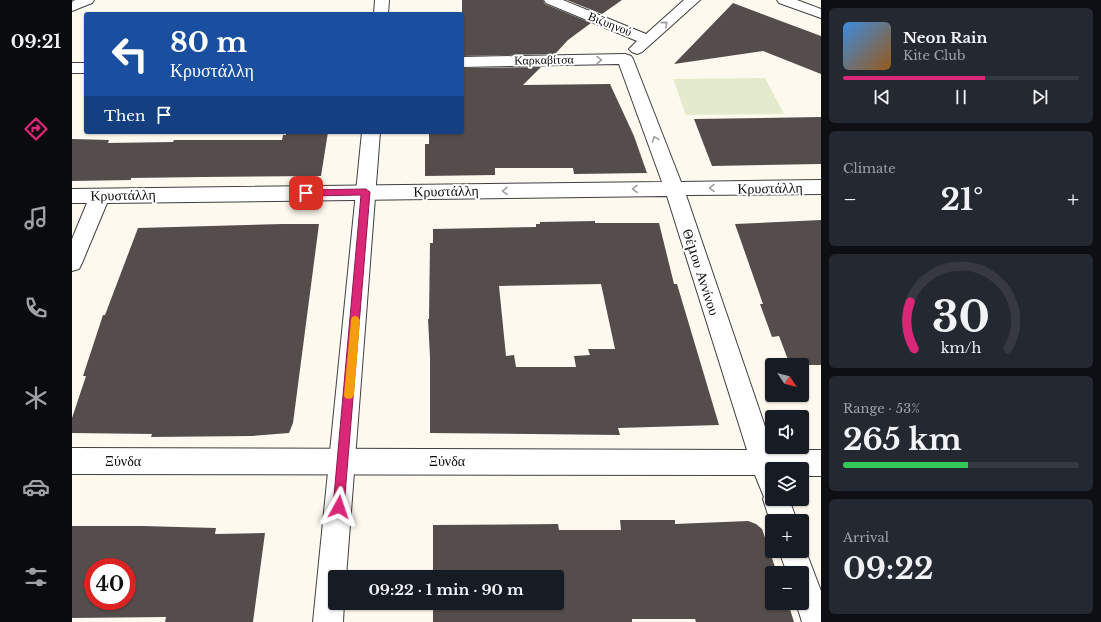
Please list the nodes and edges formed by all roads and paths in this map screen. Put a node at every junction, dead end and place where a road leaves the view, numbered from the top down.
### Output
1 (86, 0) edge
2 (382, 0) edge
3 (551, 0) edge
4 (693, 0) edge
5 (784, 0) edge
6 (72, 7) edge
7 (381, 12) edge
8 (821, 14) edge
9 (648, 40) junction
10 (625, 59) junction
11 (464, 62) edge
12 (72, 68) edge
13 (84, 68) edge
14 (371, 134) edge
15 (821, 187) edge
16 (674, 189) junction
17 (366, 192) junction
18 (72, 196) edge
19 (100, 196) junction
20 (72, 263) edge
21 (72, 461) edge
22 (343, 461) junction
23 (821, 462) edge
24 (764, 463) junction
25 (765, 466) edge
26 (809, 597) edge
27 (328, 622) edge
28 (817, 622) edge

1 - 6 street
2 - 7 street
3 - 9 street, Βιζυηνού
9 -> 4 street, Βιζυηνού
5 - 8 street
9 - 10 street, Βιζυηνού
11 -> 10 street, Καρκαβίτσα
16 -> 10 street, Θέμου Αννίνου
12 - 13 street
14 - 17 street
15 -> 16 street, Κρυστάλλη
16 -> 17 street, Κρυστάλλη
16 - 24 street, Θέμου Αννίνου
17 - 19 street, Κρυστάλλη
17 - 22 street
18 - 19 street, Κρυστάλλη
19 - 20 street
21 - 22 street, Ξύνδα
22 - 24 street, Ξύνδα
22 - 27 street
23 - 24 street, Ξύνδα
24 - 25 street, Θέμου Αννίνου
26 - 28 street

